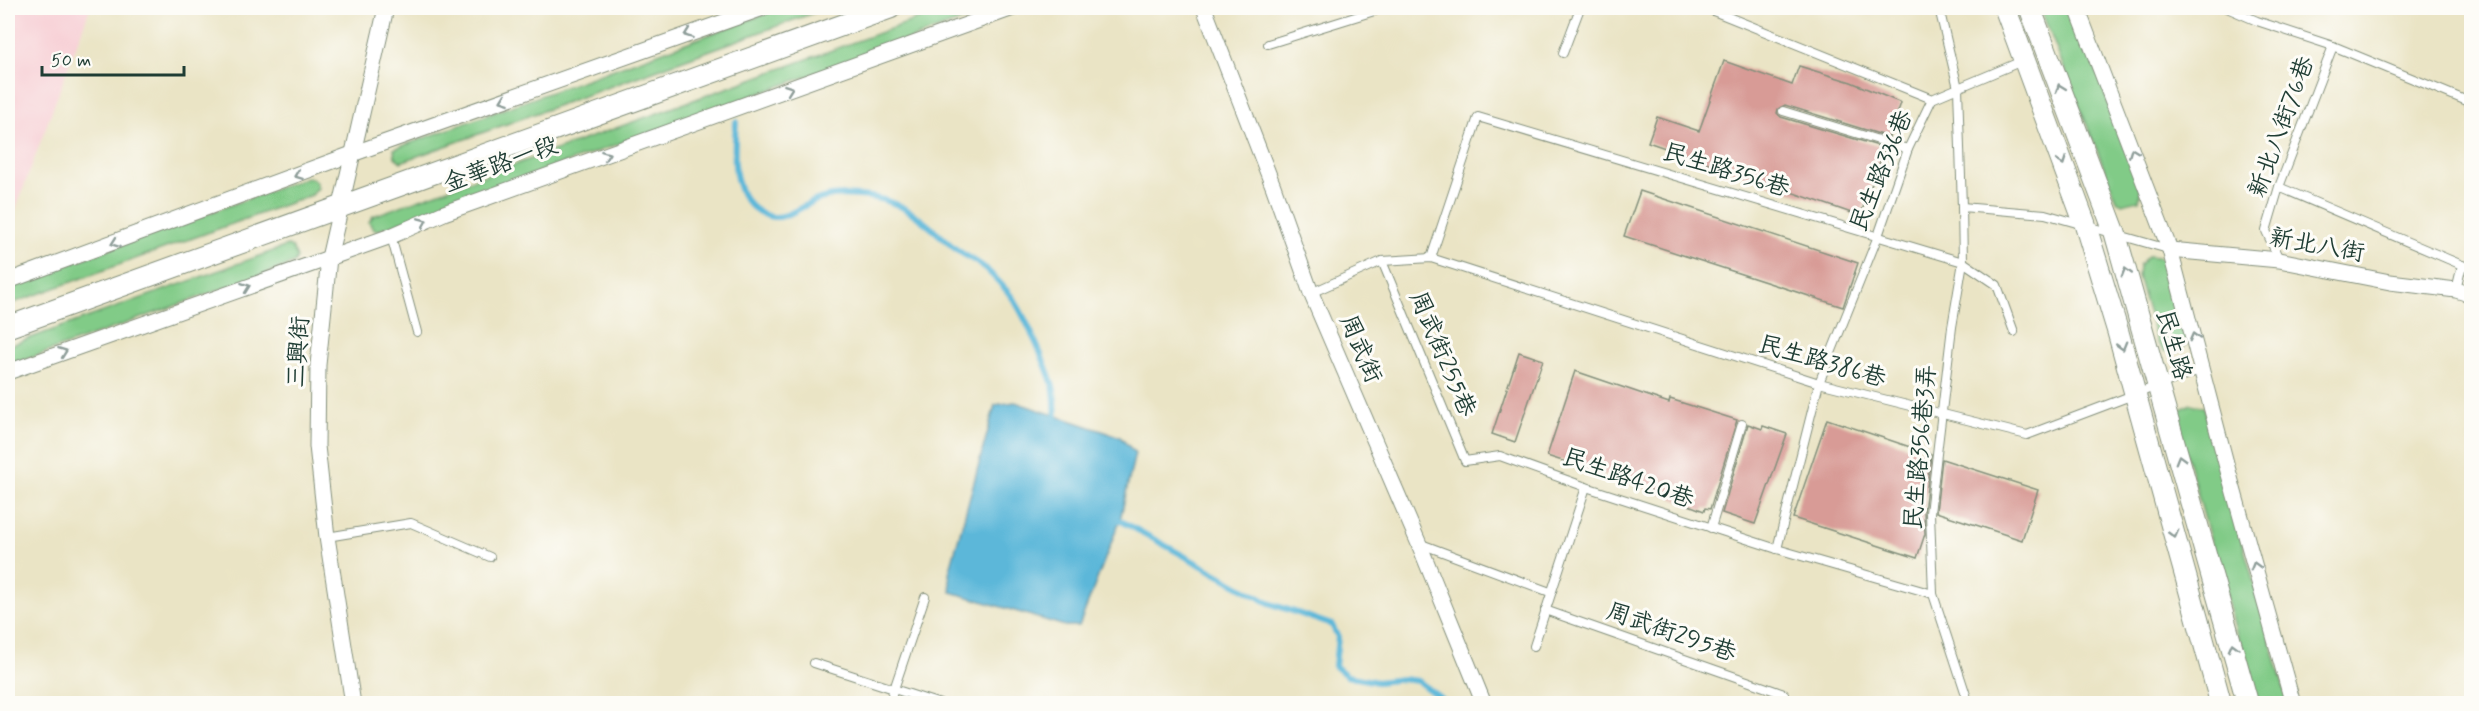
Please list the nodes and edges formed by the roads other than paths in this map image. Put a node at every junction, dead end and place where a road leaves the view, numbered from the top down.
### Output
1 (386, 8) edge
2 (763, 8) edge
3 (890, 8) edge
4 (1013, 8) edge
5 (1204, 8) edge
6 (1384, 8) edge
7 (1580, 8) edge
8 (1706, 8) edge
9 (1939, 8) edge
10 (2005, 8) edge
11 (2030, 8) edge
12 (2077, 8) edge
13 (2227, 8) edge
14 (1268, 44) dead end
15 (2333, 46) junction
16 (1563, 52) dead end
17 (2024, 60) junction
18 (1958, 88) junction
19 (1932, 99) junction
20 (2472, 103) edge
21 (1783, 111) dead end
22 (1908, 149) junction
23 (352, 154) junction
24 (2279, 187) junction
25 (342, 205) junction
26 (1962, 207) junction
27 (2085, 224) junction
28 (2115, 233) junction
29 (391, 236) junction
30 (1878, 236) junction
31 (2170, 250) junction
32 (329, 258) junction
33 (1431, 258) junction
34 (2279, 260) junction
35 (1382, 261) junction
36 (1963, 262) junction
37 (2462, 265) junction
38 (2472, 268) edge
39 (8, 281) edge
40 (2456, 290) junction
41 (1311, 293) junction
42 (2472, 295) edge
43 (8, 327) edge
44 (417, 332) dead end
45 (2014, 332) dead end
46 (2202, 369) junction
47 (8, 372) edge
48 (1819, 383) junction
49 (2158, 386) junction
50 (2135, 394) junction
51 (1943, 416) junction
52 (1742, 424) dead end
53 (1465, 461) joint
54 (1586, 487) junction
55 (1711, 528) junction
56 (327, 537) junction
57 (1419, 544) junction
58 (1777, 549) junction
59 (490, 557) dead end
60 (1550, 592) junction
61 (1933, 594) junction
62 (925, 597) dead end
63 (1545, 610) junction
64 (1534, 646) dead end
65 (814, 663) dead end
66 (894, 688) junction
67 (1784, 694) dead end
68 (353, 704) edge
69 (889, 704) edge
70 (940, 704) edge
71 (1484, 704) edge
72 (1969, 704) edge
73 (2221, 704) edge
74 (2248, 704) edge
75 (2293, 704) edge

1 - 23 street, 三興街
2 -> 23 street
3 - 25 street, 金華路一段
29 -> 4 street, 金華路一段
5 - 41 street, 周武街
6 - 14 lane
7 - 16 lane
8 - 19 lane, 民生路336巷
9 - 18 lane
10 - 17 street, 民生路
28 -> 11 street, 民生路
31 -> 12 street, 民生路
13 - 15 lane
15 - 20 lane, 新北八街76巷
15 - 24 lane, 新北八街76巷
17 - 18 lane
17 -> 27 street, 民生路
18 - 19 lane
18 - 26 lane
19 - 22 lane, 民生路336巷
21 - 22 lane
22 - 30 lane, 民生路336巷
23 - 25 street, 三興街
23 -> 39 street
24 - 34 lane, 新北八街76巷
24 - 37 lane, 新北八街
25 - 32 street, 三興街
25 - 43 street, 金華路一段
26 - 27 lane
26 - 36 lane
27 - 28 lane
27 -> 50 street, 民生路
28 - 31 lane
49 -> 28 street, 民生路
29 - 32 street, 金華路一段
29 - 44 lane
30 - 33 lane, 民生路356巷
30 - 36 lane, 民生路356巷
30 - 48 lane, 民生路336巷
31 - 34 street, 新北八街
46 -> 31 street, 民生路
47 -> 32 street, 金華路一段
32 - 56 street, 三興街
33 - 35 lane, 周武街255巷
33 - 48 lane, 民生路386巷
34 - 40 street, 新北八街
35 - 41 lane, 周武街255巷
35 - 53 lane, 周武街255巷
36 - 45 lane, 民生路356巷
36 - 51 lane, 民生路356巷3弄
37 - 38 lane, 新北八街
37 - 40 lane
40 - 42 street, 新北八街
41 - 57 street, 周武街
46 - 49 lane, 民生路386巷
75 -> 46 street, 民生路
48 - 51 lane, 民生路386巷
48 - 58 lane
49 - 50 lane, 民生路386巷
74 -> 49 street, 民生路
50 - 51 lane, 民生路386巷
50 -> 73 street, 民生路
51 - 61 lane, 民生路356巷3弄
52 - 55 lane
53 - 54 lane, 民生路420巷
54 - 55 lane, 民生路420巷
54 - 60 lane
55 - 58 lane, 民生路420巷
56 - 59 lane
56 - 68 street, 三興街
57 - 60 lane
57 - 71 street, 周武街
58 - 61 lane, 民生路420巷
60 - 63 lane
61 - 72 lane, 民生路356巷3弄
62 - 66 lane
63 - 64 lane
63 - 67 lane, 周武街295巷
65 - 66 lane
66 - 69 lane
66 - 70 lane

